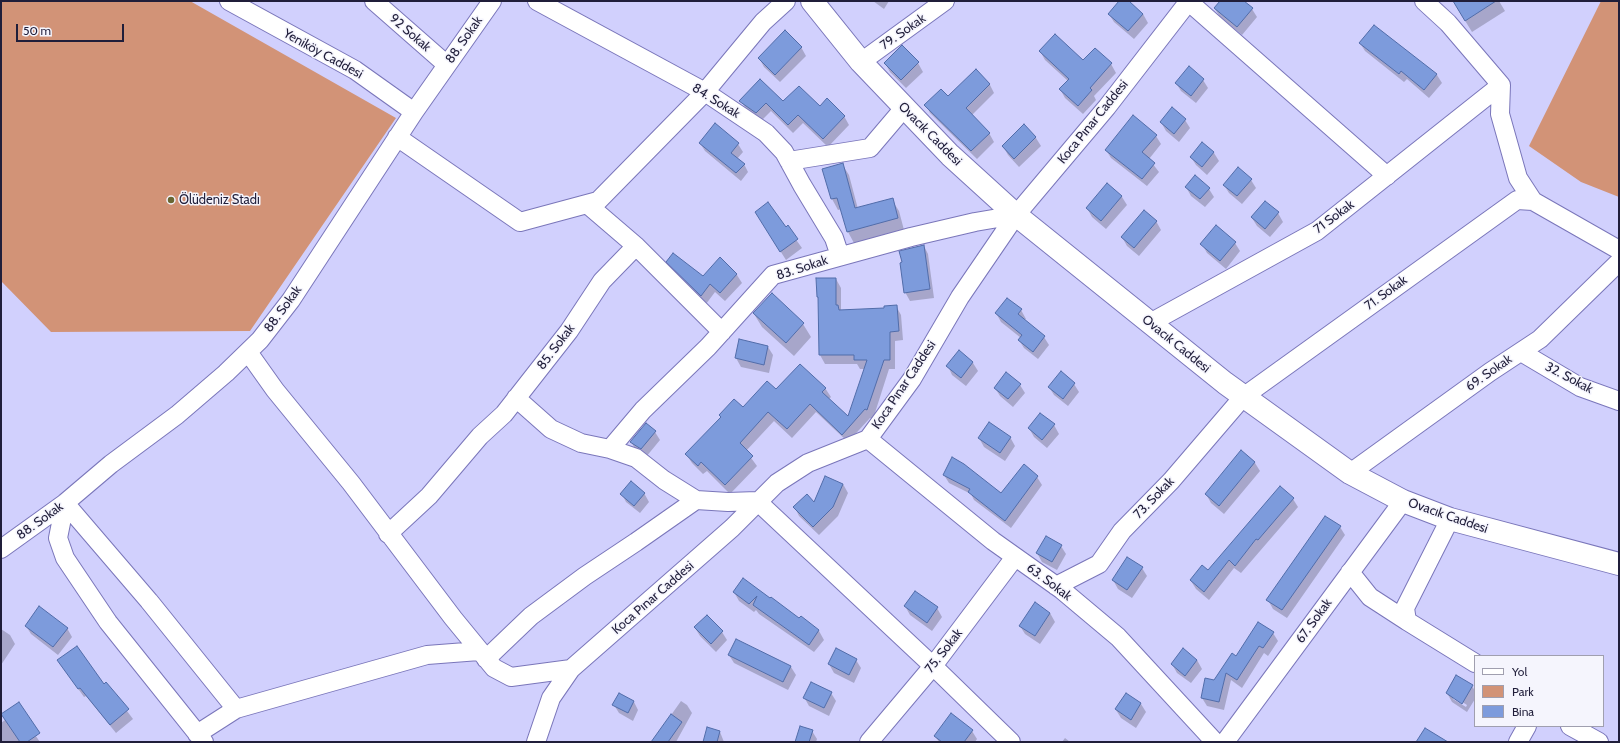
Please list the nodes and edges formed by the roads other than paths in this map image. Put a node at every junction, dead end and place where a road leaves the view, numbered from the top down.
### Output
1 (229, 1) edge
2 (374, 1) edge
3 (492, 1) edge
4 (537, 1) edge
5 (786, 1) edge
6 (945, 1) edge
7 (1424, 1) edge
8 (1189, 2) edge
9 (820, 5) edge
10 (861, 62) junction
11 (447, 65) junction
12 (1500, 85) junction
13 (705, 92) junction
14 (904, 108) junction
15 (414, 112) junction
16 (397, 137) junction
17 (789, 161) junction
18 (1387, 176) junction
19 (1533, 200) junction
20 (587, 204) junction
21 (1016, 215) junction
22 (636, 246) junction
23 (1619, 250) edge
24 (840, 256) junction
25 (1619, 262) edge
26 (1150, 323) junction
27 (722, 332) junction
28 (248, 352) junction
29 (1521, 352) junction
30 (1243, 397) junction
31 (516, 398) junction
32 (1619, 401) edge
33 (868, 439) junction
34 (610, 449) junction
35 (1350, 472) junction
36 (696, 500) junction
37 (1403, 501) junction
38 (757, 502) junction
39 (66, 504) junction
40 (1450, 519) junction
41 (388, 534) junction
42 (1, 549) edge
43 (1015, 557) junction
44 (1619, 564) edge
45 (1350, 572) junction
46 (1056, 586) junction
47 (1407, 621) junction
48 (483, 655) junction
49 (1474, 662) edge
50 (933, 666) junction
51 (571, 669) junction
52 (236, 709) junction
53 (1526, 727) edge
54 (1572, 727) edge
55 (200, 738) edge
56 (537, 741) edge
57 (869, 742) edge
58 (1011, 742) edge
59 (1215, 742) edge
60 (1225, 742) edge
61 (1518, 742) edge
62 (1599, 742) edge

1 - 15 street, Yeniköy Caddesi
2 - 11 street, 92 Sokak
3 - 11 street, 88. Sokak
4 - 13 street, 84. Sokak
5 - 13 street
6 - 10 street, 79. Sokak
7 - 12 street
8 - 18 street
8 - 21 street, Koca Pınar Caddesi
9 - 10 main road, Ovacık Caddesi
10 - 14 main road, Ovacık Caddesi
11 - 15 street, 88. Sokak
12 - 18 street, 71 Sokak
12 - 19 street
13 - 17 street, 84. Sokak
13 - 20 street
14 - 17 street
14 - 21 main road, Ovacık Caddesi
15 - 16 street, 88. Sokak
16 - 20 street
16 - 28 street, 88. Sokak
17 - 24 street, 84. Sokak
18 - 26 street, 71 Sokak
19 - 23 street
19 - 30 street, 71. Sokak
20 - 22 street
21 - 24 street, 83. Sokak
21 - 26 main road, Ovacık Caddesi
21 - 33 street, Koca Pınar Caddesi
22 - 27 street
22 - 31 street, 85. Sokak
24 - 27 street, 83. Sokak
25 - 29 street, 69. Sokak
26 - 30 main road, Ovacık Caddesi
27 - 34 street, 83. Sokak
28 - 39 street, 88. Sokak
28 - 41 street
29 - 32 street, 32. Sokak
29 - 35 street, 69. Sokak
30 - 35 main road, Ovacık Caddesi
30 - 46 street, 73. Sokak
31 - 34 street
31 - 41 street, 85. Sokak
33 - 38 street, Koca Pınar Caddesi
33 - 43 street, 63. Sokak
34 - 36 street
35 - 37 main road, Ovacık Caddesi
36 - 38 street
36 - 48 street
37 - 40 main road, Ovacık Caddesi
37 - 45 street, 67. Sokak
38 - 50 street
38 - 51 street, Koca Pınar Caddesi
39 - 42 street, 88. Sokak
39 - 52 street
39 - 55 street
40 - 44 main road, Ovacık Caddesi
40 - 47 street
41 - 48 street
43 - 46 street, 63. Sokak
43 - 50 street, 75. Sokak
45 - 47 street
45 - 60 street, 67. Sokak
46 - 59 street, 63. Sokak
47 - 49 street
48 - 51 street
48 - 52 street
50 - 57 street, 75. Sokak
50 - 58 street
51 - 56 street, Koca Pınar Caddesi
52 - 55 street
53 - 61 street
54 - 62 street

